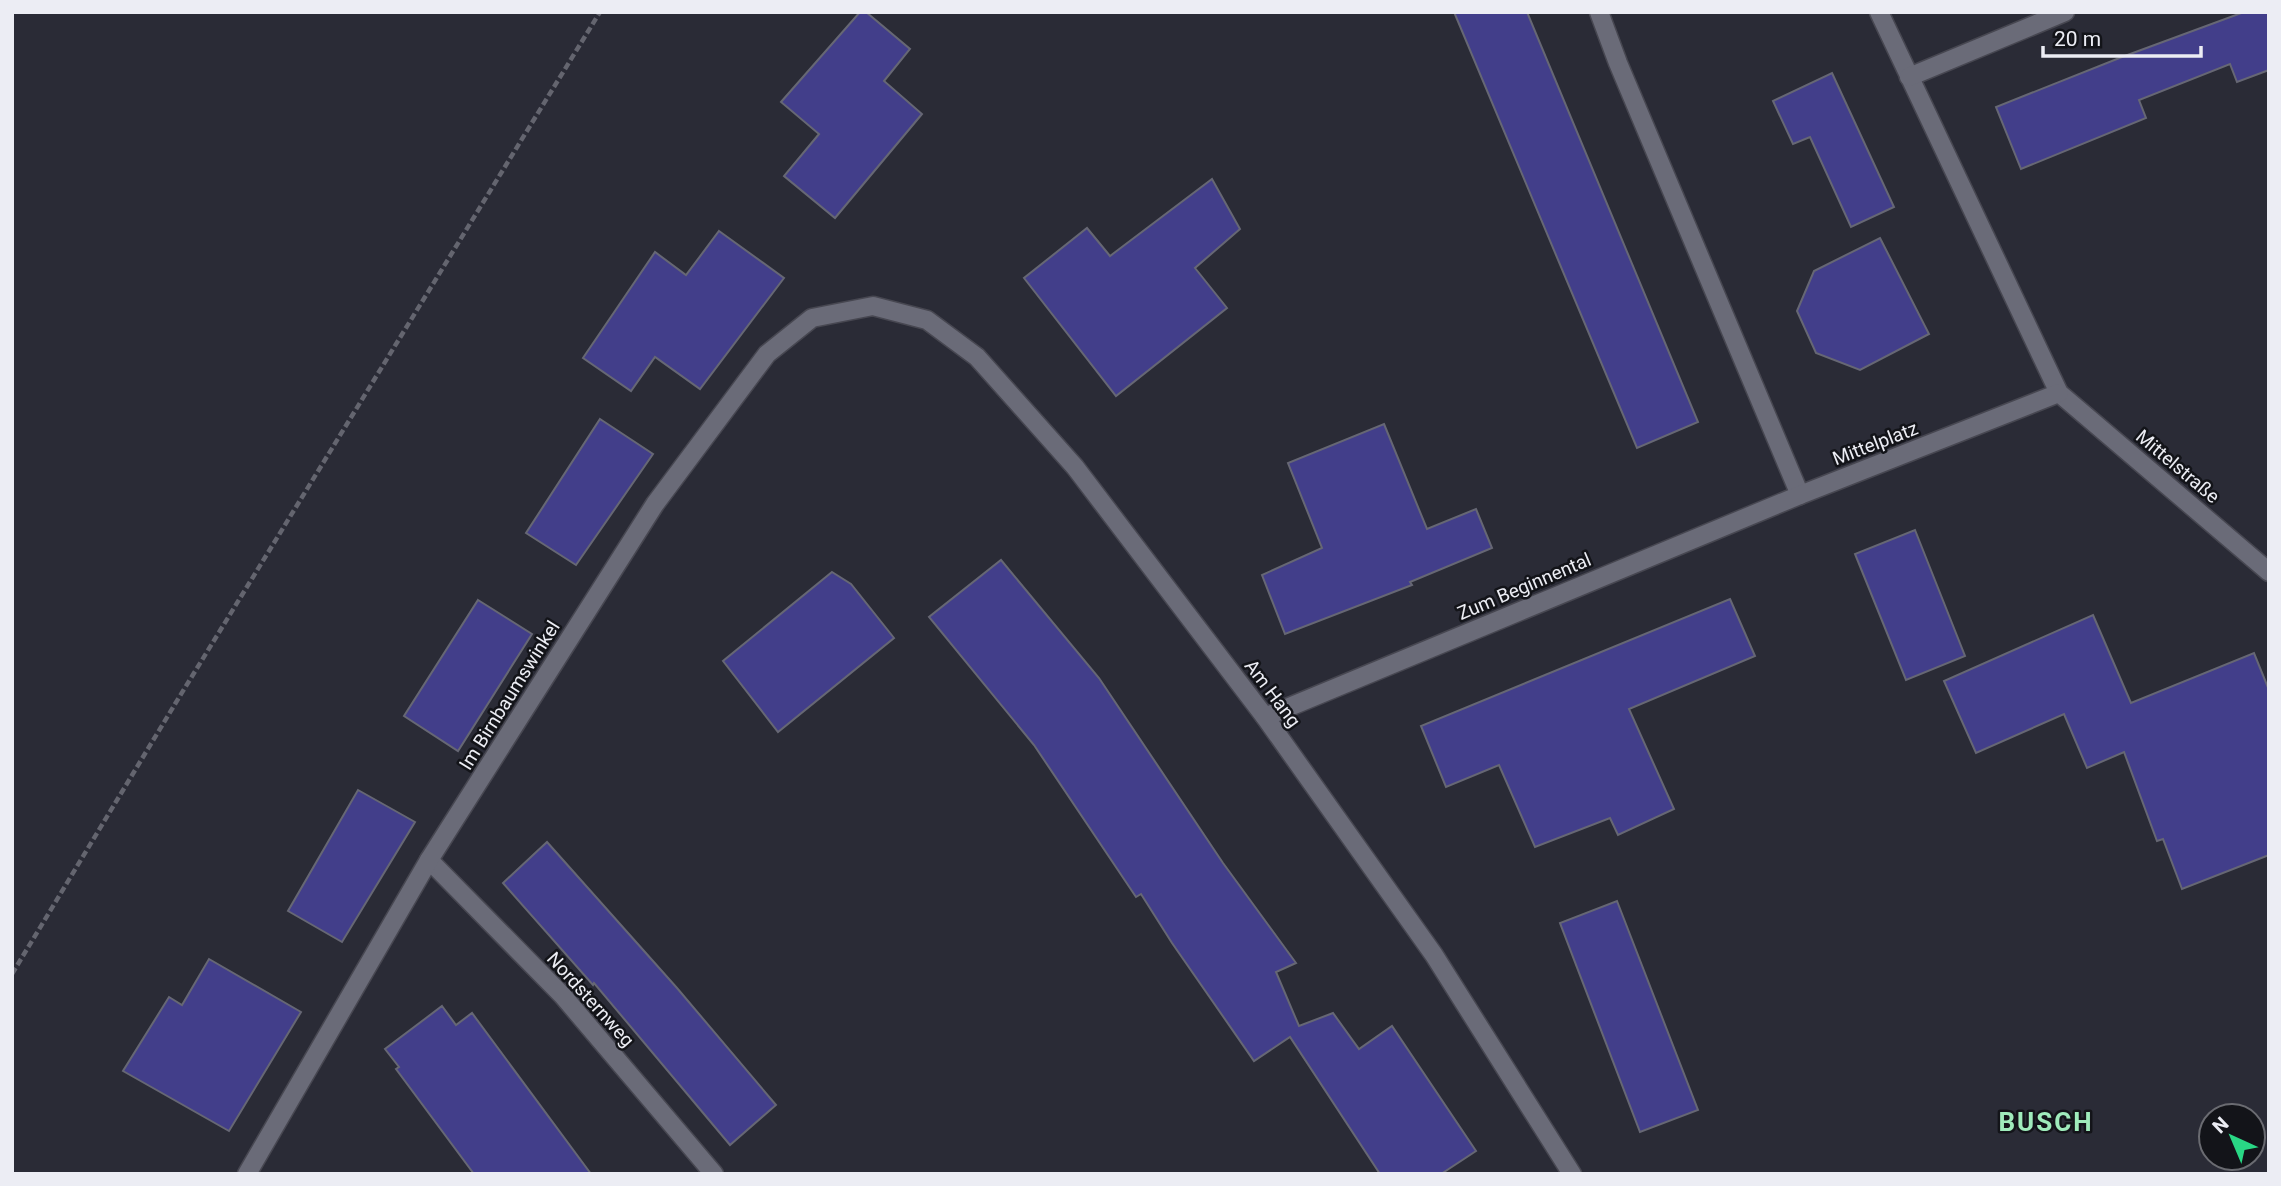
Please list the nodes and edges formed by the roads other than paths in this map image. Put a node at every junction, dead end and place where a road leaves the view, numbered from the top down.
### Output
1 (1599, 12) edge
2 (1879, 12) edge
3 (2065, 12) edge
4 (1909, 77) junction
5 (873, 306) joint
6 (2059, 393) junction
7 (1800, 495) junction
8 (2269, 572) edge
9 (1265, 717) junction
10 (429, 860) junction
11 (247, 1174) edge
12 (714, 1174) edge
13 (1572, 1174) edge

1 - 7 street
2 - 4 street
3 - 4 street
4 - 6 street
5 - 9 street, Am Hang
5 - 10 street, Im Birnbaumswinkel
6 - 7 street, Mittelplatz
6 - 8 street, Mittelstraße
7 - 9 street, Zum Beginnental
9 - 13 street, Am Hang
10 - 11 street, Im Birnbaumswinkel
10 - 12 street, Nordsternweg

